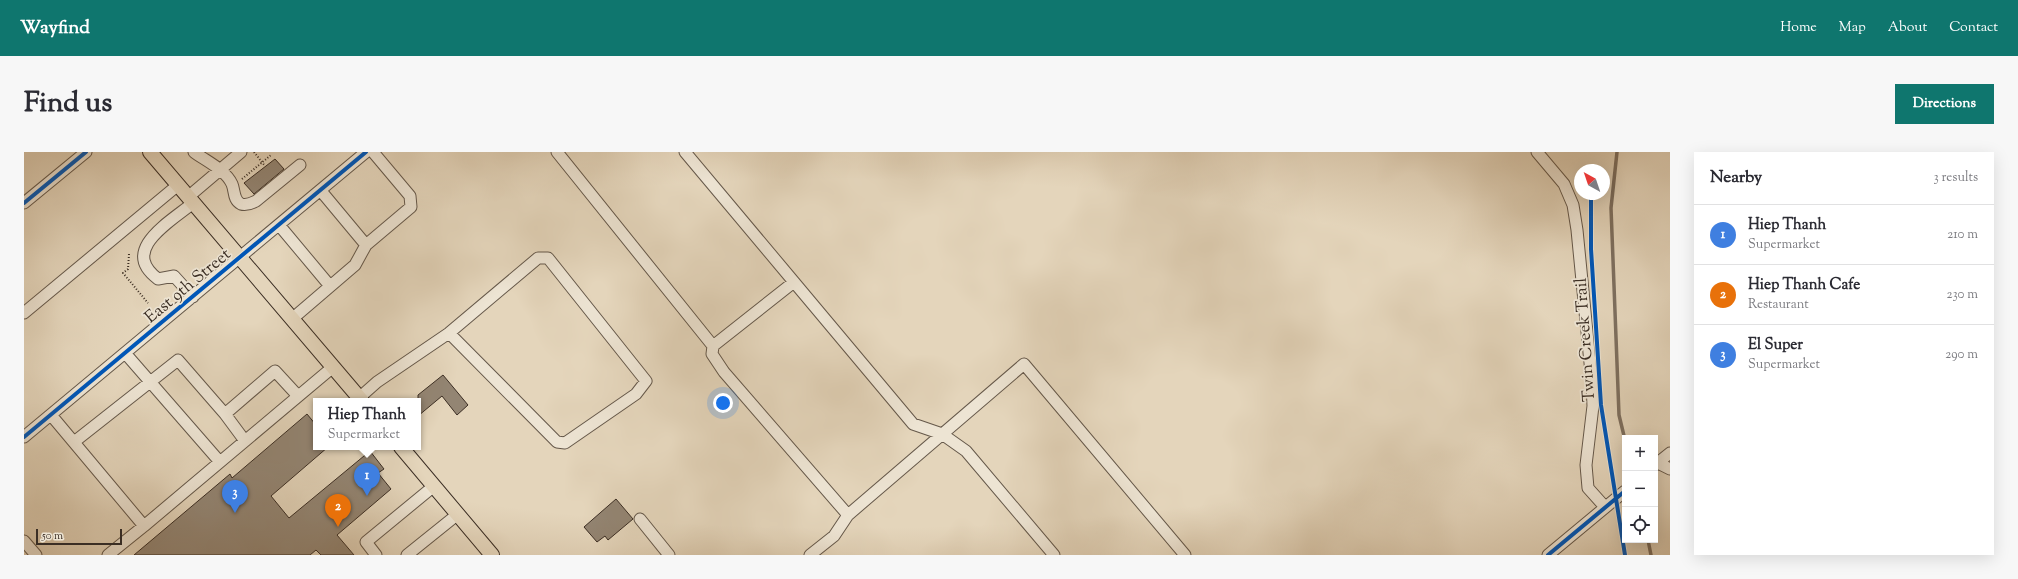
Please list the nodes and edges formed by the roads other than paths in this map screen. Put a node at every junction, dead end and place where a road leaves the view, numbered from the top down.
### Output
1 (86, 152) edge
2 (150, 152) edge
3 (194, 152) edge
4 (241, 152) edge
5 (373, 152) edge
6 (557, 152) edge
7 (685, 152) edge
8 (1537, 152) edge
9 (360, 154) edge
10 (300, 165) dead end
11 (220, 170) junction
12 (178, 185) junction
13 (321, 190) junction
14 (190, 200) junction
15 (24, 203) edge
16 (279, 225) junction
17 (366, 245) junction
18 (240, 258) junction
19 (794, 282) junction
20 (330, 286) junction
21 (193, 298) junction
22 (24, 313) edge
23 (292, 319) junction
24 (449, 333) junction
25 (713, 346) junction
26 (125, 353) junction
27 (333, 367) junction
28 (150, 382) junction
29 (298, 396) junction
30 (360, 398) edge
31 (362, 398) edge
32 (225, 414) junction
33 (51, 415) junction
34 (942, 434) junction
35 (24, 437) edge
36 (245, 441) junction
37 (74, 442) junction
38 (404, 450) edge
39 (1670, 453) edge
40 (220, 462) junction
41 (1658, 462) edge
42 (1658, 465) edge
43 (1670, 469) edge
44 (434, 486) junction
45 (1622, 493) edge
46 (1605, 507) junction
47 (458, 514) junction
48 (848, 515) junction
49 (640, 519) dead end
50 (144, 526) junction
51 (24, 541) edge
52 (36, 555) edge
53 (108, 555) edge
54 (376, 555) edge
55 (408, 555) edge
56 (492, 555) edge
57 (669, 555) edge
58 (810, 555) edge
59 (1054, 555) edge
60 (1185, 555) edge
61 (1548, 555) edge

1 - 15 street
2 - 12 main road
3 - 11 street
4 - 11 street
5 - 17 street
6 - 25 street
7 - 19 street
8 - 46 street
9 - 13 street, East 9th Street
10 - 11 street
11 - 14 street
12 - 14 main road
12 - 22 street
13 - 16 street, East 9th Street
13 - 17 street
14 - 18 main road
14 - 21 street
16 - 18 street, East 9th Street
16 - 20 street
17 - 20 street
18 - 21 street, East 9th Street
18 - 23 main road
19 - 25 street
19 - 34 street
20 - 23 street
21 - 26 street, East 9th Street
23 - 27 main road
24 - 24 street
24 - 31 street
25 - 48 street
26 - 28 street
26 - 33 street, East 9th Street
27 - 29 street
27 - 30 main road
28 - 32 street
28 - 37 street
28 - 40 street
29 - 32 street
29 - 36 street
32 - 36 street
33 - 35 street, East 9th Street
33 - 37 street
34 - 48 street
34 - 59 street
34 - 60 street
36 - 40 street
37 - 50 street
38 - 44 main road
39 - 41 street
40 - 50 street
42 - 43 street
44 - 47 main road
44 - 54 street
45 - 46 street
46 - 61 street
47 - 55 street
47 - 56 main road
48 - 58 street
49 - 57 street
50 - 53 street
51 - 52 street

